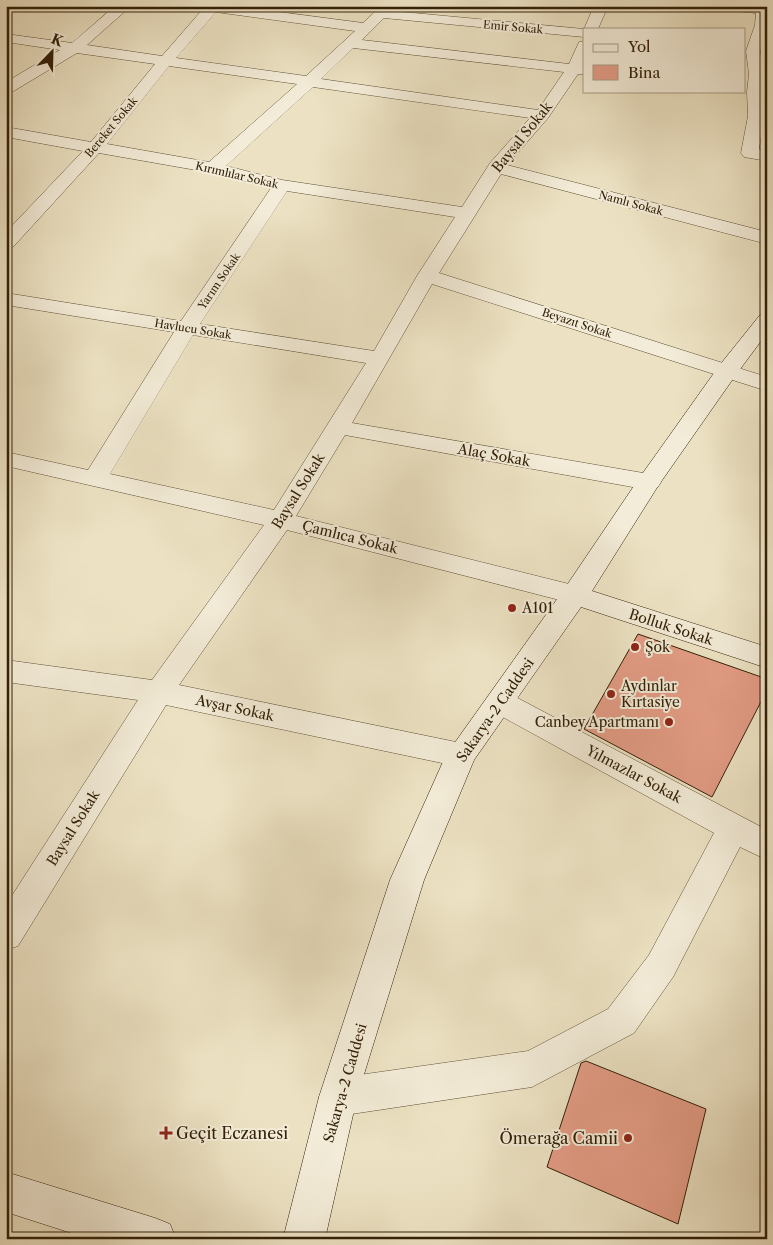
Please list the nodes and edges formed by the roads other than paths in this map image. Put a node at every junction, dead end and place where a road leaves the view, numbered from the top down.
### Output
1 (124, 6) edge
2 (601, 6) edge
3 (725, 6) edge
4 (207, 7) edge
5 (765, 8) edge
6 (385, 10) edge
7 (368, 28) junction
8 (591, 28) edge
9 (583, 33) edge
10 (6, 38) edge
11 (350, 43) junction
12 (76, 47) junction
13 (583, 50) edge
14 (755, 51) edge
15 (166, 60) junction
16 (579, 69) edge
17 (310, 81) junction
18 (6, 89) edge
19 (750, 91) edge
20 (542, 115) junction
21 (762, 116) edge
22 (6, 132) edge
23 (96, 147) junction
24 (759, 154) edge
25 (496, 167) junction
26 (213, 168) junction
27 (282, 185) junction
28 (468, 213) junction
29 (767, 238) edge
30 (6, 243) edge
31 (427, 276) junction
32 (6, 299) edge
33 (767, 319) edge
34 (187, 328) junction
35 (380, 359) junction
36 (726, 371) junction
37 (767, 384) edge
38 (338, 427) junction
39 (6, 459) edge
40 (94, 480) junction
41 (649, 482) junction
42 (281, 520) junction
43 (575, 595) junction
44 (767, 658) edge
45 (6, 671) edge
46 (159, 692) junction
47 (500, 702) junction
48 (462, 755) junction
49 (734, 827) junction
50 (767, 846) edge
51 (6, 935) edge
52 (338, 1097) junction
53 (6, 1192) edge
54 (155, 1239) edge
55 (304, 1239) edge

1 - 12 street
2 - 8 street
3 - 5 street
4 - 7 street
4 - 15 street, Bereket Sokak
5 - 14 street
6 - 7 street
6 - 9 street, Emir Sokak
7 - 11 street
10 - 12 street
11 - 16 street
11 - 17 street
12 - 15 street
12 - 18 street
13 - 16 street, Baysal Sokak
14 - 19 street
15 - 17 street
15 - 23 street, Bereket Sokak
16 - 20 street, Baysal Sokak
17 - 20 street
17 - 26 street
19 - 21 street
20 - 25 street, Baysal Sokak
21 - 24 street
22 - 23 street, Kırımlılar Sokak
23 - 26 street, Kırımlılar Sokak
23 - 30 street, Bereket Sokak
25 - 28 street, Baysal Sokak
25 - 29 street, Namlı Sokak
26 - 27 street, Kırımlılar Sokak
27 - 28 street, Kırımlılar Sokak
27 - 34 street, Yarım Sokak
28 - 31 street, Baysal Sokak
31 - 35 street, Baysal Sokak
31 - 36 street, Beyazıt Sokak
32 - 34 street, Havlucu Sokak
33 - 36 street, Sakarya-2 Caddesi
34 - 35 street, Havlucu Sokak
34 - 40 street, Yarım Sokak
35 - 38 street, Baysal Sokak
36 - 37 street, Beyazıt Sokak
36 - 41 street, Sakarya-2 Caddesi
38 - 41 street, Alaç Sokak
38 - 42 street, Baysal Sokak
39 - 40 street, Çamlıca Sokak
40 - 42 street, Çamlıca Sokak
41 - 43 street, Sakarya-2 Caddesi
42 - 43 street, Çamlıca Sokak
42 - 46 street, Baysal Sokak
43 - 44 street, Bolluk Sokak
43 - 47 street, Sakarya-2 Caddesi
45 - 46 street, Avşar Sokak
46 - 48 street, Avşar Sokak
46 - 51 street, Baysal Sokak
47 - 48 street, Sakarya-2 Caddesi
47 - 49 street, Yılmazlar Sokak
48 - 52 street, Sakarya-2 Caddesi
49 - 50 street, Yılmazlar Sokak
49 - 52 street
52 - 55 street, Sakarya-2 Caddesi
53 - 54 street

